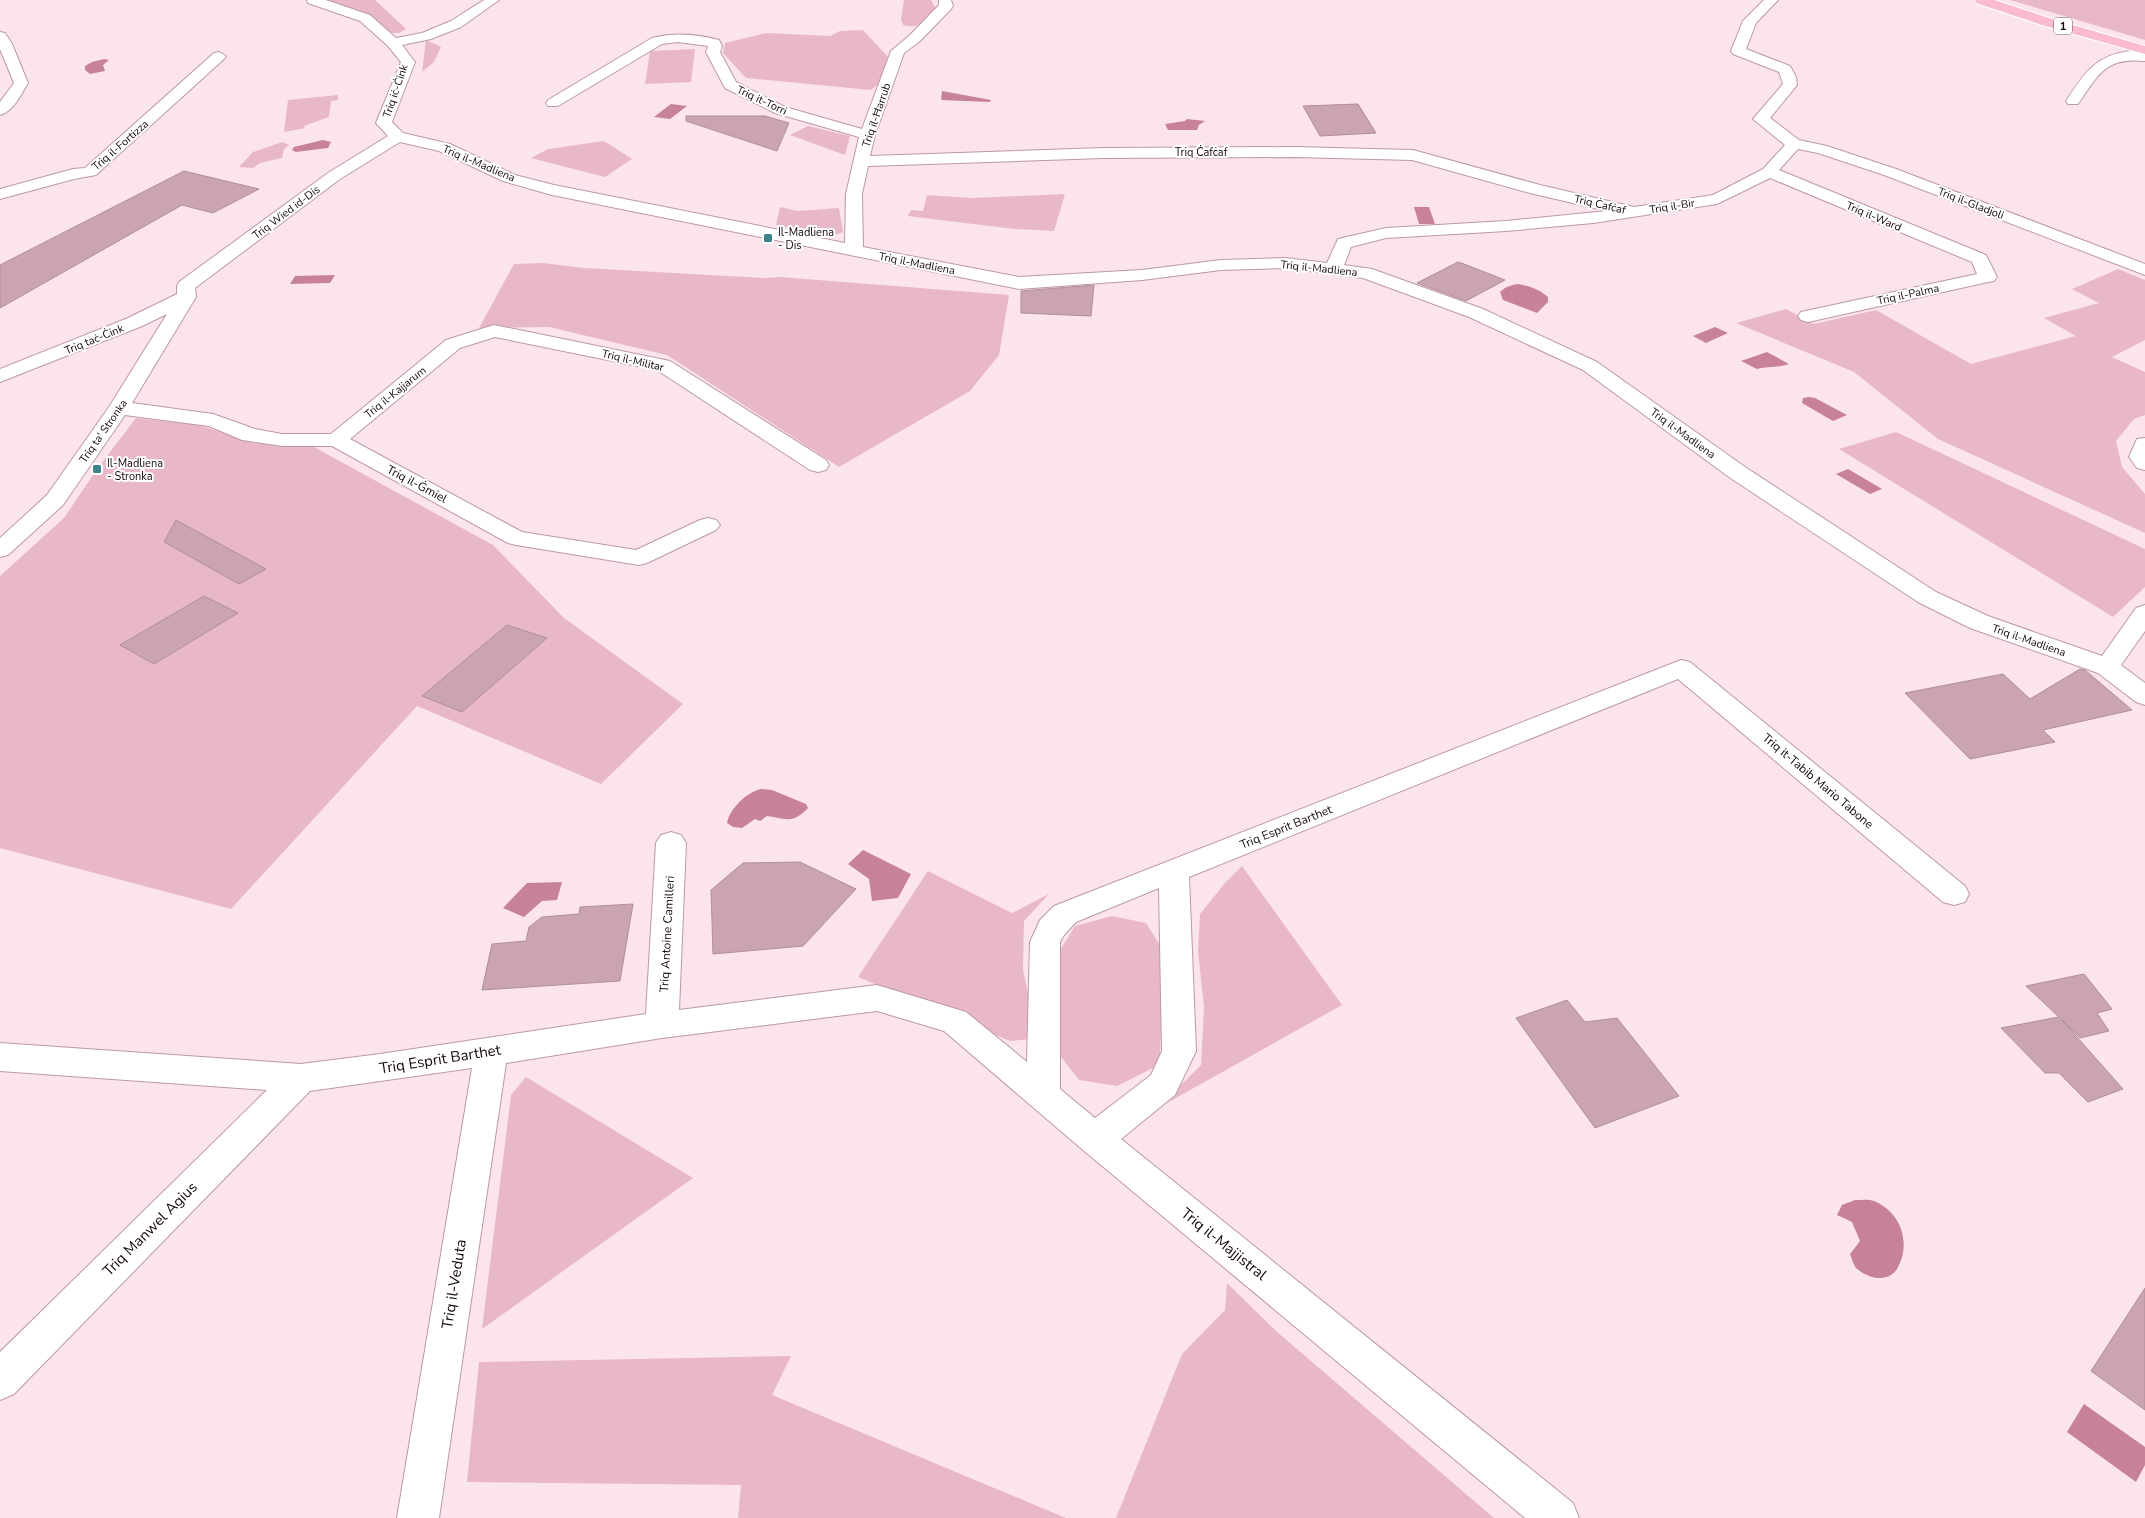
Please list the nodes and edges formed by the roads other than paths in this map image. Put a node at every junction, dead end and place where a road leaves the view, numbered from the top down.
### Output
1 (313, 0) edge
2 (493, 0) edge
3 (945, 0) edge
4 (1772, 0) edge
5 (1981, 0) edge
6 (2000, 0) edge
7 (0, 36) edge
8 (393, 43) junction
9 (2145, 44) edge
10 (2145, 50) edge
11 (219, 56) dead end
12 (2145, 57) edge
13 (2073, 101) dead end
14 (553, 103) dead end
15 (0, 110) edge
16 (867, 135) junction
17 (398, 137) junction
18 (1794, 144) junction
19 (861, 161) junction
20 (1769, 172) junction
21 (1536, 189) junction
22 (0, 194) edge
23 (1635, 212) junction
24 (1592, 218) junction
25 (854, 251) junction
26 (1980, 260) joint
27 (1334, 268) junction
28 (2145, 270) edge
29 (187, 298) junction
30 (1808, 316) dead end
31 (453, 344) joint
32 (0, 376) edge
33 (119, 408) junction
34 (336, 440) junction
35 (2145, 444) edge
36 (2145, 463) edge
37 (818, 465) dead end
38 (708, 525) dead end
39 (0, 550) edge
40 (2145, 614) edge
41 (2107, 667) junction
42 (1681, 668) joint
43 (2145, 696) edge
44 (671, 842) dead end
45 (1174, 872) junction
46 (1954, 894) dead end
47 (877, 998) joint
48 (662, 1025) junction
49 (491, 1051) junction
50 (0, 1057) edge
51 (301, 1078) junction
52 (1043, 1096) junction
53 (1095, 1139) junction
54 (0, 1380) edge
55 (418, 1518) edge
56 (1558, 1518) edge

1 - 8 street
2 - 8 street
3 - 16 street, Triq il-Ħarrub
4 - 18 street
5 - 10 highway, 1
6 - 9 highway, 1
7 - 15 street
8 - 17 street, Triq iċ-Ċink
11 - 22 street, Triq il-Fortizza
12 - 13 street
14 - 16 street, Triq it-Torri
16 - 19 street, Triq il-Ħarrub
17 - 25 street, Triq il-Madliena
17 - 29 street, Triq Wied id-Dis
18 - 20 street, Triq il-Bir
18 - 28 street, Triq il-Gladjoli
19 - 21 street, Triq Ċafċaf
19 - 25 street, Triq il-Ħarrub
20 - 23 street, Triq il-Bir
20 - 26 street, Triq il-Ward
21 - 23 street, Triq Ċafċaf
21 - 24 street, Triq Ċafċaf
23 - 24 street, Triq il-Bir
24 - 27 street, Triq il-Bir
25 - 27 street, Triq il-Madliena
26 - 30 street, Triq il-Palma
27 - 41 street, Triq il-Madliena
29 - 32 street, Triq taċ-Ċink
29 - 33 street, Triq ta' Stronka
31 - 34 street, Triq il-Kajjarum
31 - 37 street, Triq il-Militar
33 - 34 street, Triq il-Ġmiel
33 - 39 street, Triq ta' Stronka
34 - 38 street, Triq il-Ġmiel
35 - 36 street
40 - 41 street
41 - 43 street, Triq il-Madliena
42 - 45 street, Triq Esprit Barthet
42 - 46 street, Triq it-Tabib Mario Tabone
44 - 48 street, Triq Antoine Camilleri
45 - 52 street, Triq Esprit Barthet
45 - 53 street
47 - 48 street, Triq Esprit Barthet
47 - 52 street, Triq il-Majjistral
48 - 49 street, Triq Esprit Barthet
49 - 51 street, Triq Esprit Barthet
49 - 55 street, Triq il-Veduta
50 - 51 street, Triq Esprit Barthet
51 - 54 street, Triq Manwel Agius
52 - 53 street, Triq il-Majjistral
53 - 56 street, Triq il-Majjistral

